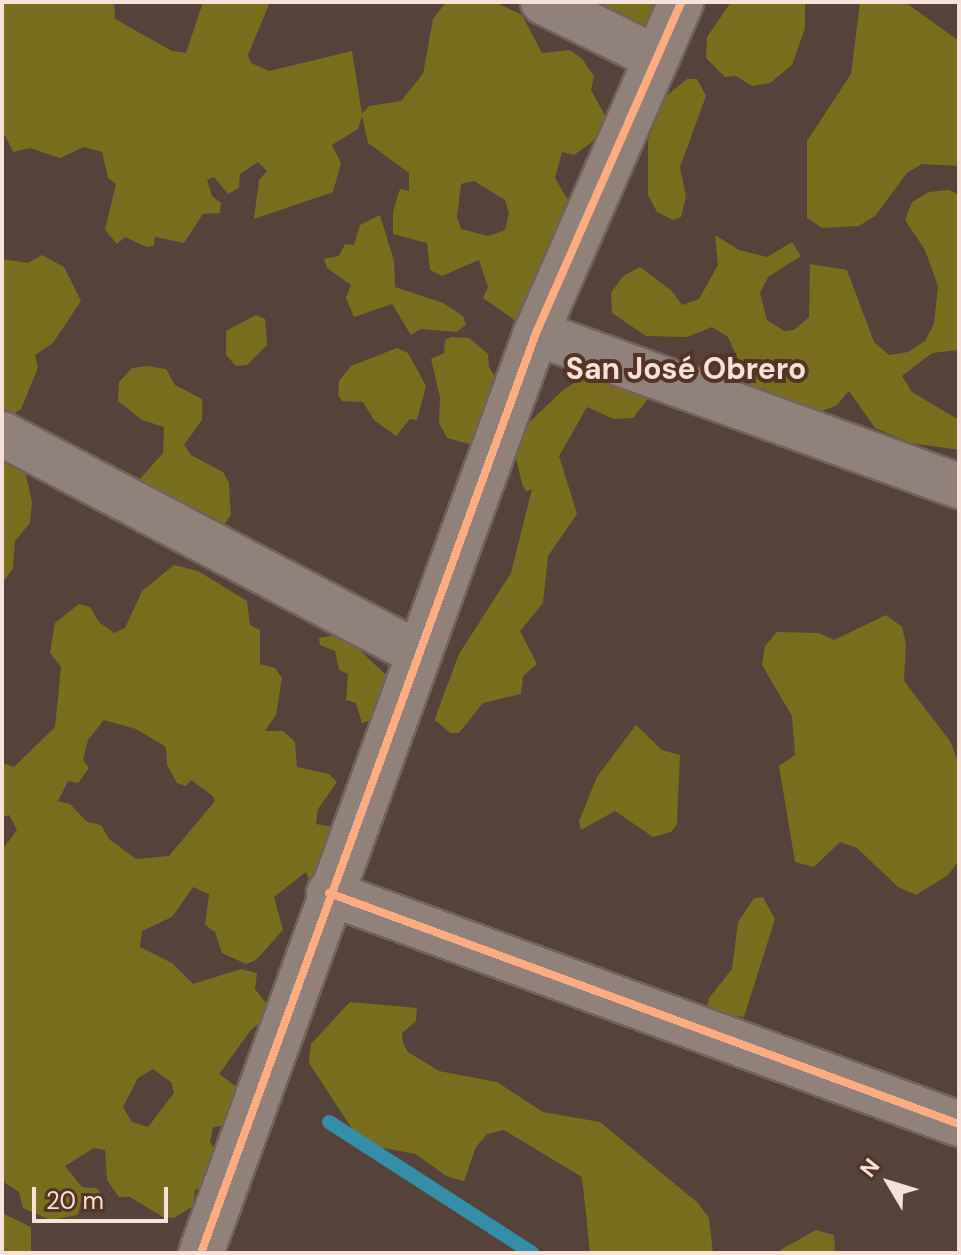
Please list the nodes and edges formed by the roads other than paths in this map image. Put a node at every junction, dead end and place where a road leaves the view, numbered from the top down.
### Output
1 (543, 2) edge
2 (681, 2) edge
3 (657, 58) junction
4 (536, 333) junction
5 (2, 434) edge
6 (959, 486) edge
7 (415, 652) junction
8 (329, 893) junction
9 (959, 1124) edge
10 (201, 1253) edge

1 - 3 street
2 - 3 street
3 - 4 street
4 - 6 street
4 - 7 street
5 - 7 street
7 - 8 street
8 - 9 street
8 - 10 street

